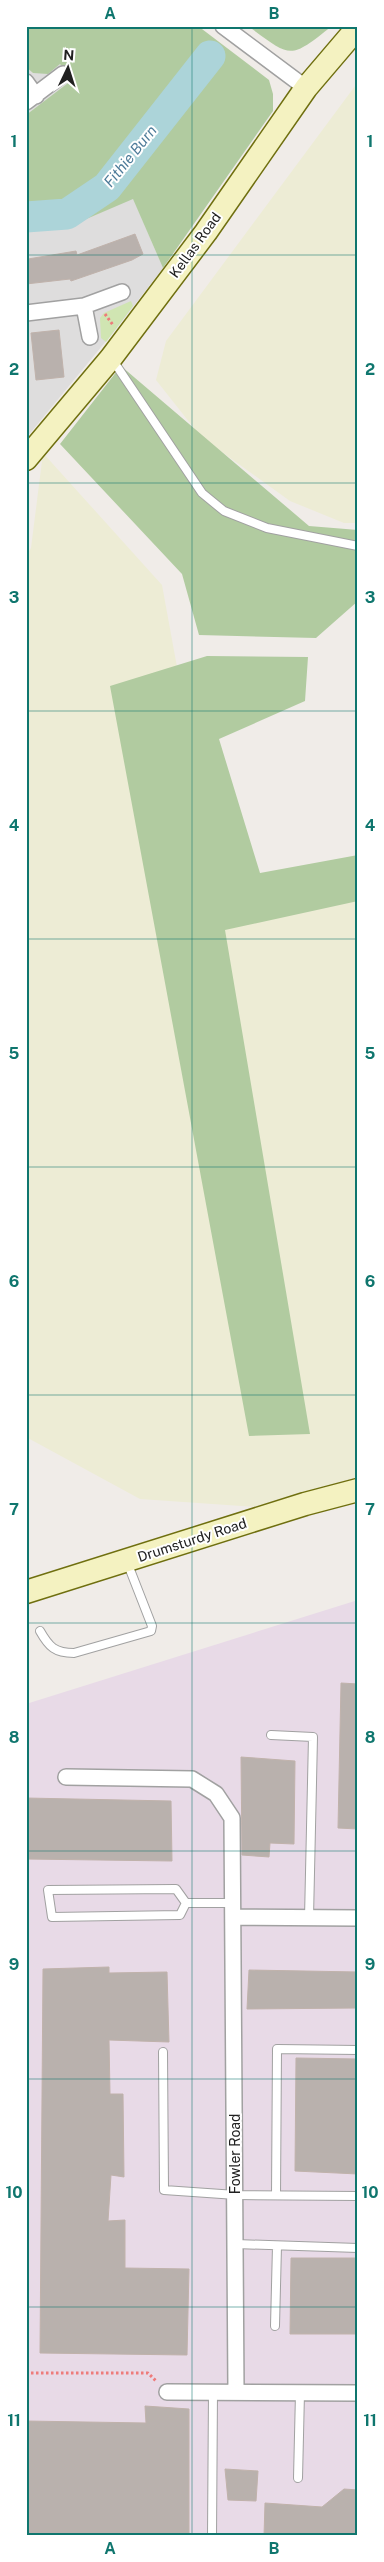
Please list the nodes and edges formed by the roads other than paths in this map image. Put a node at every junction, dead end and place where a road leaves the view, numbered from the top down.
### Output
1 (223, 26) edge
2 (358, 27) edge
3 (63, 74) dead end
4 (26, 82) edge
5 (306, 88) junction
6 (31, 99) edge
7 (122, 292) dead end
8 (84, 306) junction
9 (26, 313) edge
10 (90, 337) dead end
11 (111, 358) junction
12 (26, 459) edge
13 (358, 546) edge
14 (358, 1490) edge
15 (126, 1561) junction
16 (26, 1592) edge
17 (40, 1631) dead end
18 (271, 1734) dead end
19 (66, 1777) dead end
20 (186, 1903) junction
21 (234, 1910) junction
22 (309, 1918) junction
23 (358, 1918) edge
24 (358, 2050) edge
25 (163, 2052) dead end
26 (236, 2195) junction
27 (276, 2196) junction
28 (358, 2196) edge
29 (236, 2244) junction
30 (277, 2246) junction
31 (358, 2248) edge
32 (275, 2326) dead end
33 (213, 2391) junction
34 (236, 2391) junction
35 (167, 2392) road end
36 (300, 2393) junction
37 (358, 2394) edge
38 (298, 2478) dead end
39 (212, 2536) edge

1 - 5 street
2 - 5 main road, Kellas Road
3 - 6 street
4 - 6 street
5 - 11 main road, Kellas Road
7 - 8 street
8 - 9 street
8 - 10 street
11 - 12 main road, Kellas Road
11 - 13 lane
14 - 15 main road, Drumsturdy Road
15 - 16 main road, Drumsturdy Road
15 - 17 lane
18 - 22 lane
19 - 21 street, Fowler Road
20 - 20 lane
20 - 21 lane
21 - 22 street
21 - 26 street, Fowler Road
22 - 23 street
24 - 27 lane
25 - 26 lane
26 - 27 lane
26 - 29 street, Fowler Road
27 - 28 lane
29 - 30 lane
29 - 34 street, Fowler Road
30 - 31 lane
30 - 32 lane
33 - 34 street
33 - 35 street
33 - 39 lane
34 - 36 street
36 - 37 street
36 - 38 lane

